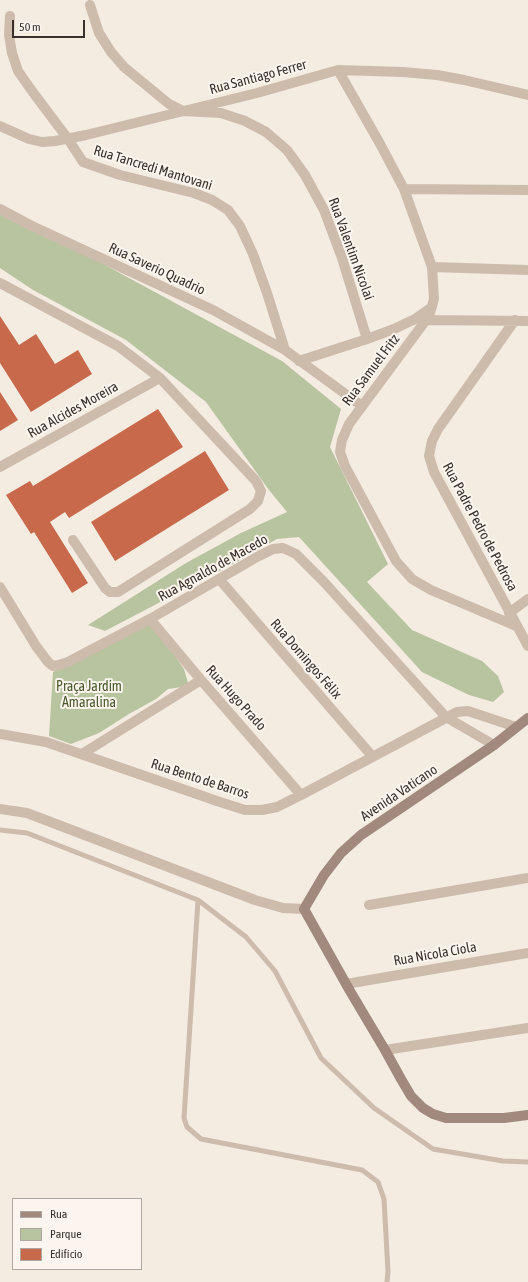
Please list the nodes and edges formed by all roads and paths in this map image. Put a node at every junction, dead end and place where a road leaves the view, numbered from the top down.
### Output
1 (90, 2) edge
2 (10, 16) dead end
3 (338, 70) junction
4 (528, 95) edge
5 (182, 111) junction
6 (0, 126) edge
7 (68, 139) junction
8 (404, 189) junction
9 (528, 190) edge
10 (0, 209) edge
11 (432, 267) junction
12 (528, 270) edge
13 (0, 282) edge
14 (432, 307) junction
15 (426, 320) junction
16 (514, 320) junction
17 (528, 321) edge
18 (367, 339) junction
19 (284, 350) junction
20 (299, 361) junction
21 (160, 378) junction
22 (362, 406) junction
23 (0, 467) edge
24 (73, 540) dead end
25 (220, 580) junction
26 (0, 587) edge
27 (528, 599) edge
28 (509, 613) junction
29 (150, 619) junction
30 (516, 626) junction
31 (528, 646) edge
32 (201, 680) junction
33 (446, 717) junction
34 (528, 718) edge
35 (516, 727) junction
36 (0, 734) edge
37 (494, 745) junction
38 (82, 754) junction
39 (372, 756) junction
40 (302, 795) junction
41 (0, 809) edge
42 (0, 830) edge
43 (528, 878) edge
44 (198, 900) junction
45 (369, 905) dead end
46 (304, 909) junction
47 (528, 952) edge
48 (346, 984) junction
49 (528, 1028) edge
50 (385, 1050) junction
51 (528, 1115) edge
52 (528, 1162) edge
53 (387, 1282) edge

1 - 5 street, Rua Valentim Nicolai
2 - 7 street, Rua Tancredi Mantovani
3 - 4 street, Rua Santiago Ferrer
3 - 5 street, Rua Santiago Ferrer
3 - 8 street, Rua Samuel Fritz
5 - 7 street, Rua Santiago Ferrer
5 - 18 street, Rua Valentim Nicolai
6 - 7 street, Rua Santiago Ferrer
7 - 19 street, Rua Tancredi Mantovani
8 - 9 street
8 - 11 street, Rua Samuel Fritz
10 - 19 street, Rua Saverio Quadrio
11 - 12 street
11 - 14 street, Rua Samuel Fritz
13 - 21 street
14 - 15 street, Rua Samuel Fritz
14 - 18 street
15 - 16 street
15 - 22 street, Rua Samuel Fritz
16 - 17 street
16 - 28 street, Rua Padre Pedro de Pedrosa
18 - 20 street
19 - 20 street, Rua Saverio Quadrio
20 - 22 street, Rua Saverio Quadrio
21 - 23 street, Rua Alcides Moreira
21 - 24 street
22 - 30 street, Rua Samuel Fritz
25 - 29 street, Rua Agnaldo de Macedo
25 - 33 street, Rua Agnaldo de Macedo
25 - 39 street, Rua Domingos Félix
26 - 29 street, Rua Agnaldo de Macedo
27 - 28 street
28 - 30 street, Rua Padre Pedro de Pedrosa
29 - 32 street, Rua Hugo Prado
30 - 31 street, Rua Padre Pedro de Pedrosa
32 - 38 street
32 - 40 street, Rua Hugo Prado
33 - 35 street, Rua Bento de Barros
33 - 37 street
33 - 39 street, Rua Bento de Barros
34 - 35 street, Avenida Vaticano
35 - 37 street, Avenida Vaticano
36 - 38 street, Rua Bento de Barros
37 - 46 street, Avenida Vaticano
38 - 40 street, Rua Bento de Barros
39 - 40 street, Rua Bento de Barros
41 - 46 street
42 - 44 lane
43 - 45 street
44 - 52 lane
44 - 53 lane
46 - 48 street
47 - 48 street, Rua Nicola Ciola
48 - 50 street
49 - 50 street
50 - 51 street

